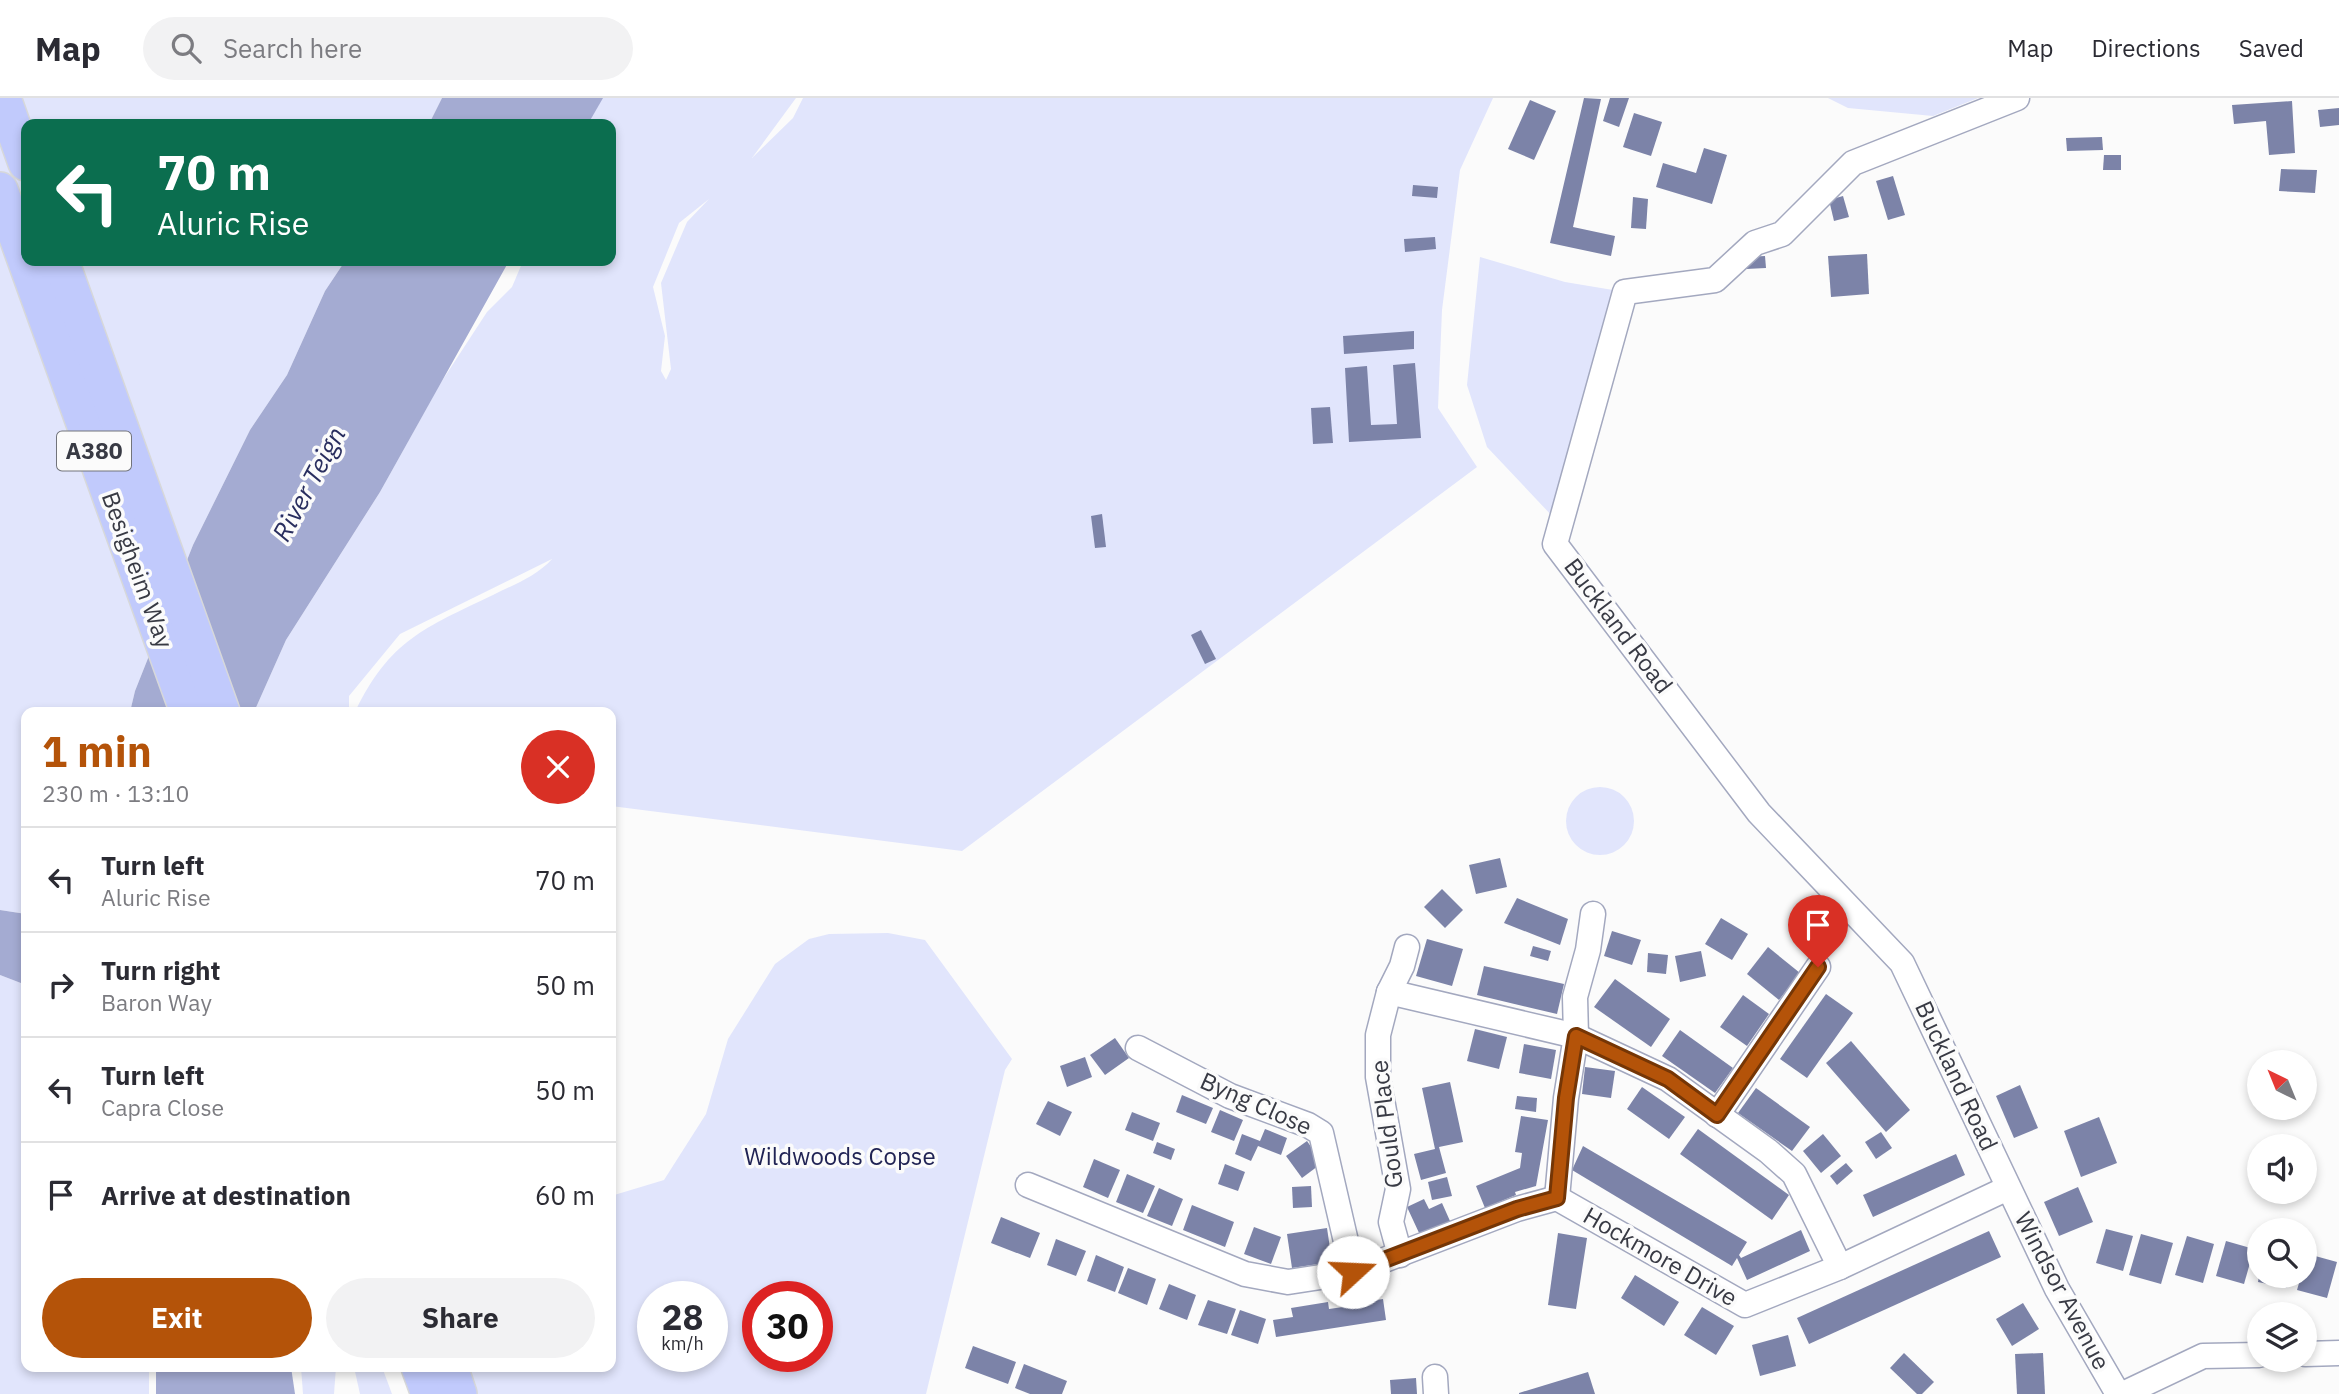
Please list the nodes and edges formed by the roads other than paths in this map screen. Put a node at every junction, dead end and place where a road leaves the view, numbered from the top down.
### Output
1 (3, 98) edge
2 (2017, 98) edge
3 (21, 149) edge
4 (0, 190) edge
5 (21, 248) edge
6 (27, 266) edge
7 (63, 266) edge
8 (186, 707) edge
9 (220, 707) edge
10 (1592, 914) dead end
11 (1406, 947) dead end
12 (1818, 967) dead end
13 (1389, 992) junction
14 (1576, 1036) junction
15 (1138, 1048) dead end
16 (1717, 1115) junction
17 (1028, 1185) dead end
18 (2008, 1188) junction
19 (1557, 1198) junction
20 (1400, 1255) junction
21 (1840, 1267) junction
22 (1353, 1272) junction
23 (2339, 1353) edge
24 (2317, 1354) edge
25 (2247, 1355) edge
26 (421, 1372) edge
27 (452, 1372) edge
28 (429, 1394) edge
29 (459, 1394) edge
30 (2120, 1394) edge

1 - 3 highway
2 - 18 street, Buckland Road
4 - 5 highway, Besigheim Way / A380
6 - 8 highway, Besigheim Way / A380
7 - 9 highway, Besigheim Way / A380
10 - 14 street
11 - 13 street, Gould Place
12 - 16 street
13 - 14 street
13 - 20 street, Gould Place
14 - 16 street
14 - 19 street
15 - 22 street, Byng Close
16 - 21 street
17 - 22 street, Hockmore Drive
18 - 21 street, Hockmore Drive
18 - 30 street, Windsor Avenue
19 - 20 street, Hockmore Drive
19 - 21 street, Hockmore Drive
20 - 22 street, Hockmore Drive
23 - 24 street
25 - 30 street
26 - 28 highway
27 - 29 highway

